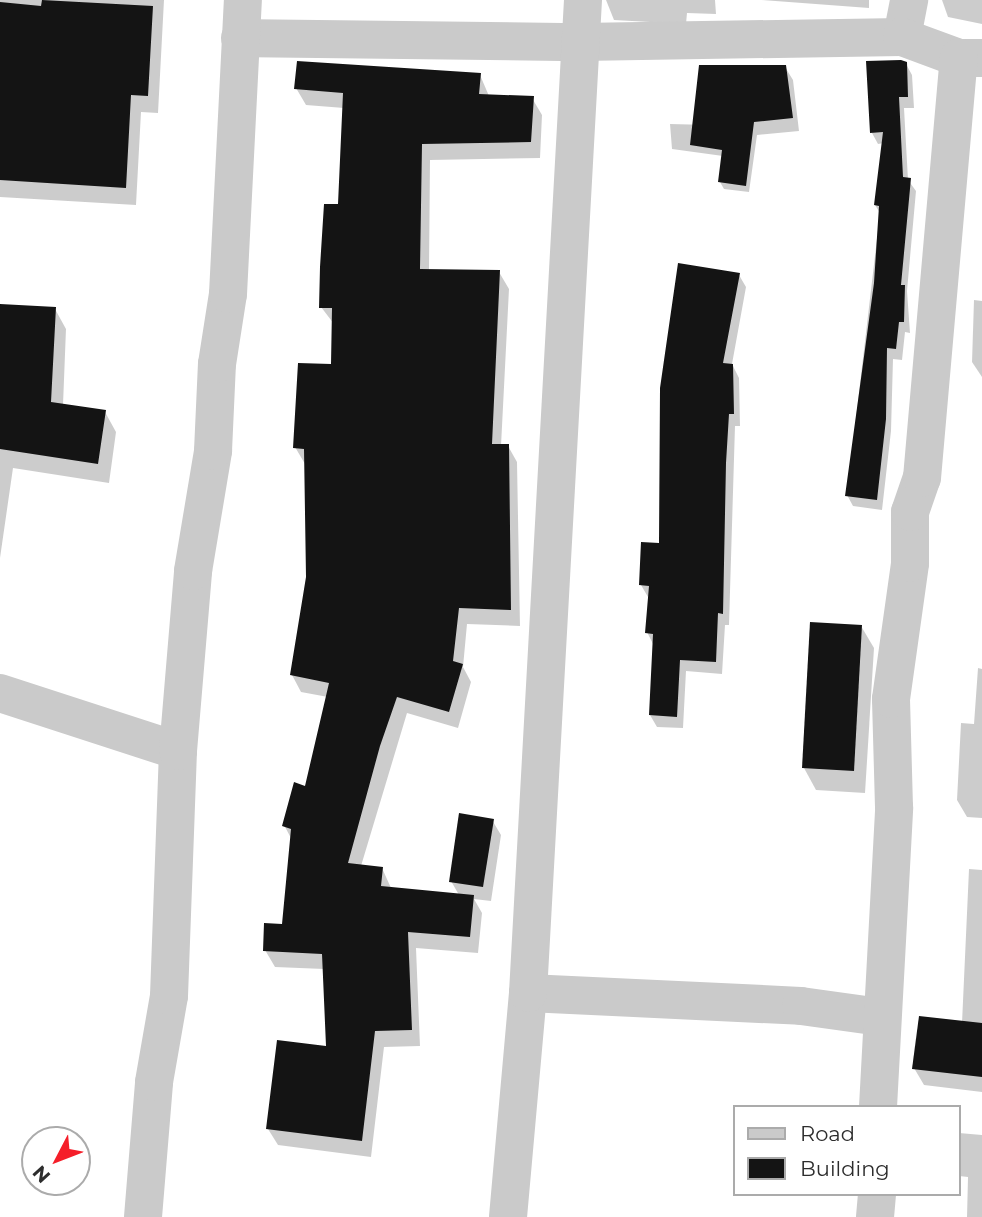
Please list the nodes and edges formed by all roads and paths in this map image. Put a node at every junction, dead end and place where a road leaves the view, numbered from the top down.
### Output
1 (243, 0) edge
2 (583, 0) edge
3 (909, 0) edge
4 (240, 37) junction
5 (902, 37) junction
6 (580, 42) junction
7 (971, 58) edge
8 (0, 693) edge
9 (178, 751) junction
10 (528, 993) junction
11 (880, 1017) junction
12 (878, 1105) edge
13 (877, 1196) edge
14 (144, 1217) edge
15 (508, 1217) edge
16 (875, 1217) edge

1 - 4 street
2 - 6 street
3 - 5 street
4 - 6 street
4 - 9 street
5 - 6 street
5 - 7 street
6 - 10 street
7 - 11 street
8 - 9 street
9 - 14 street
10 - 11 street
10 - 15 street
11 - 12 street
13 - 16 street

